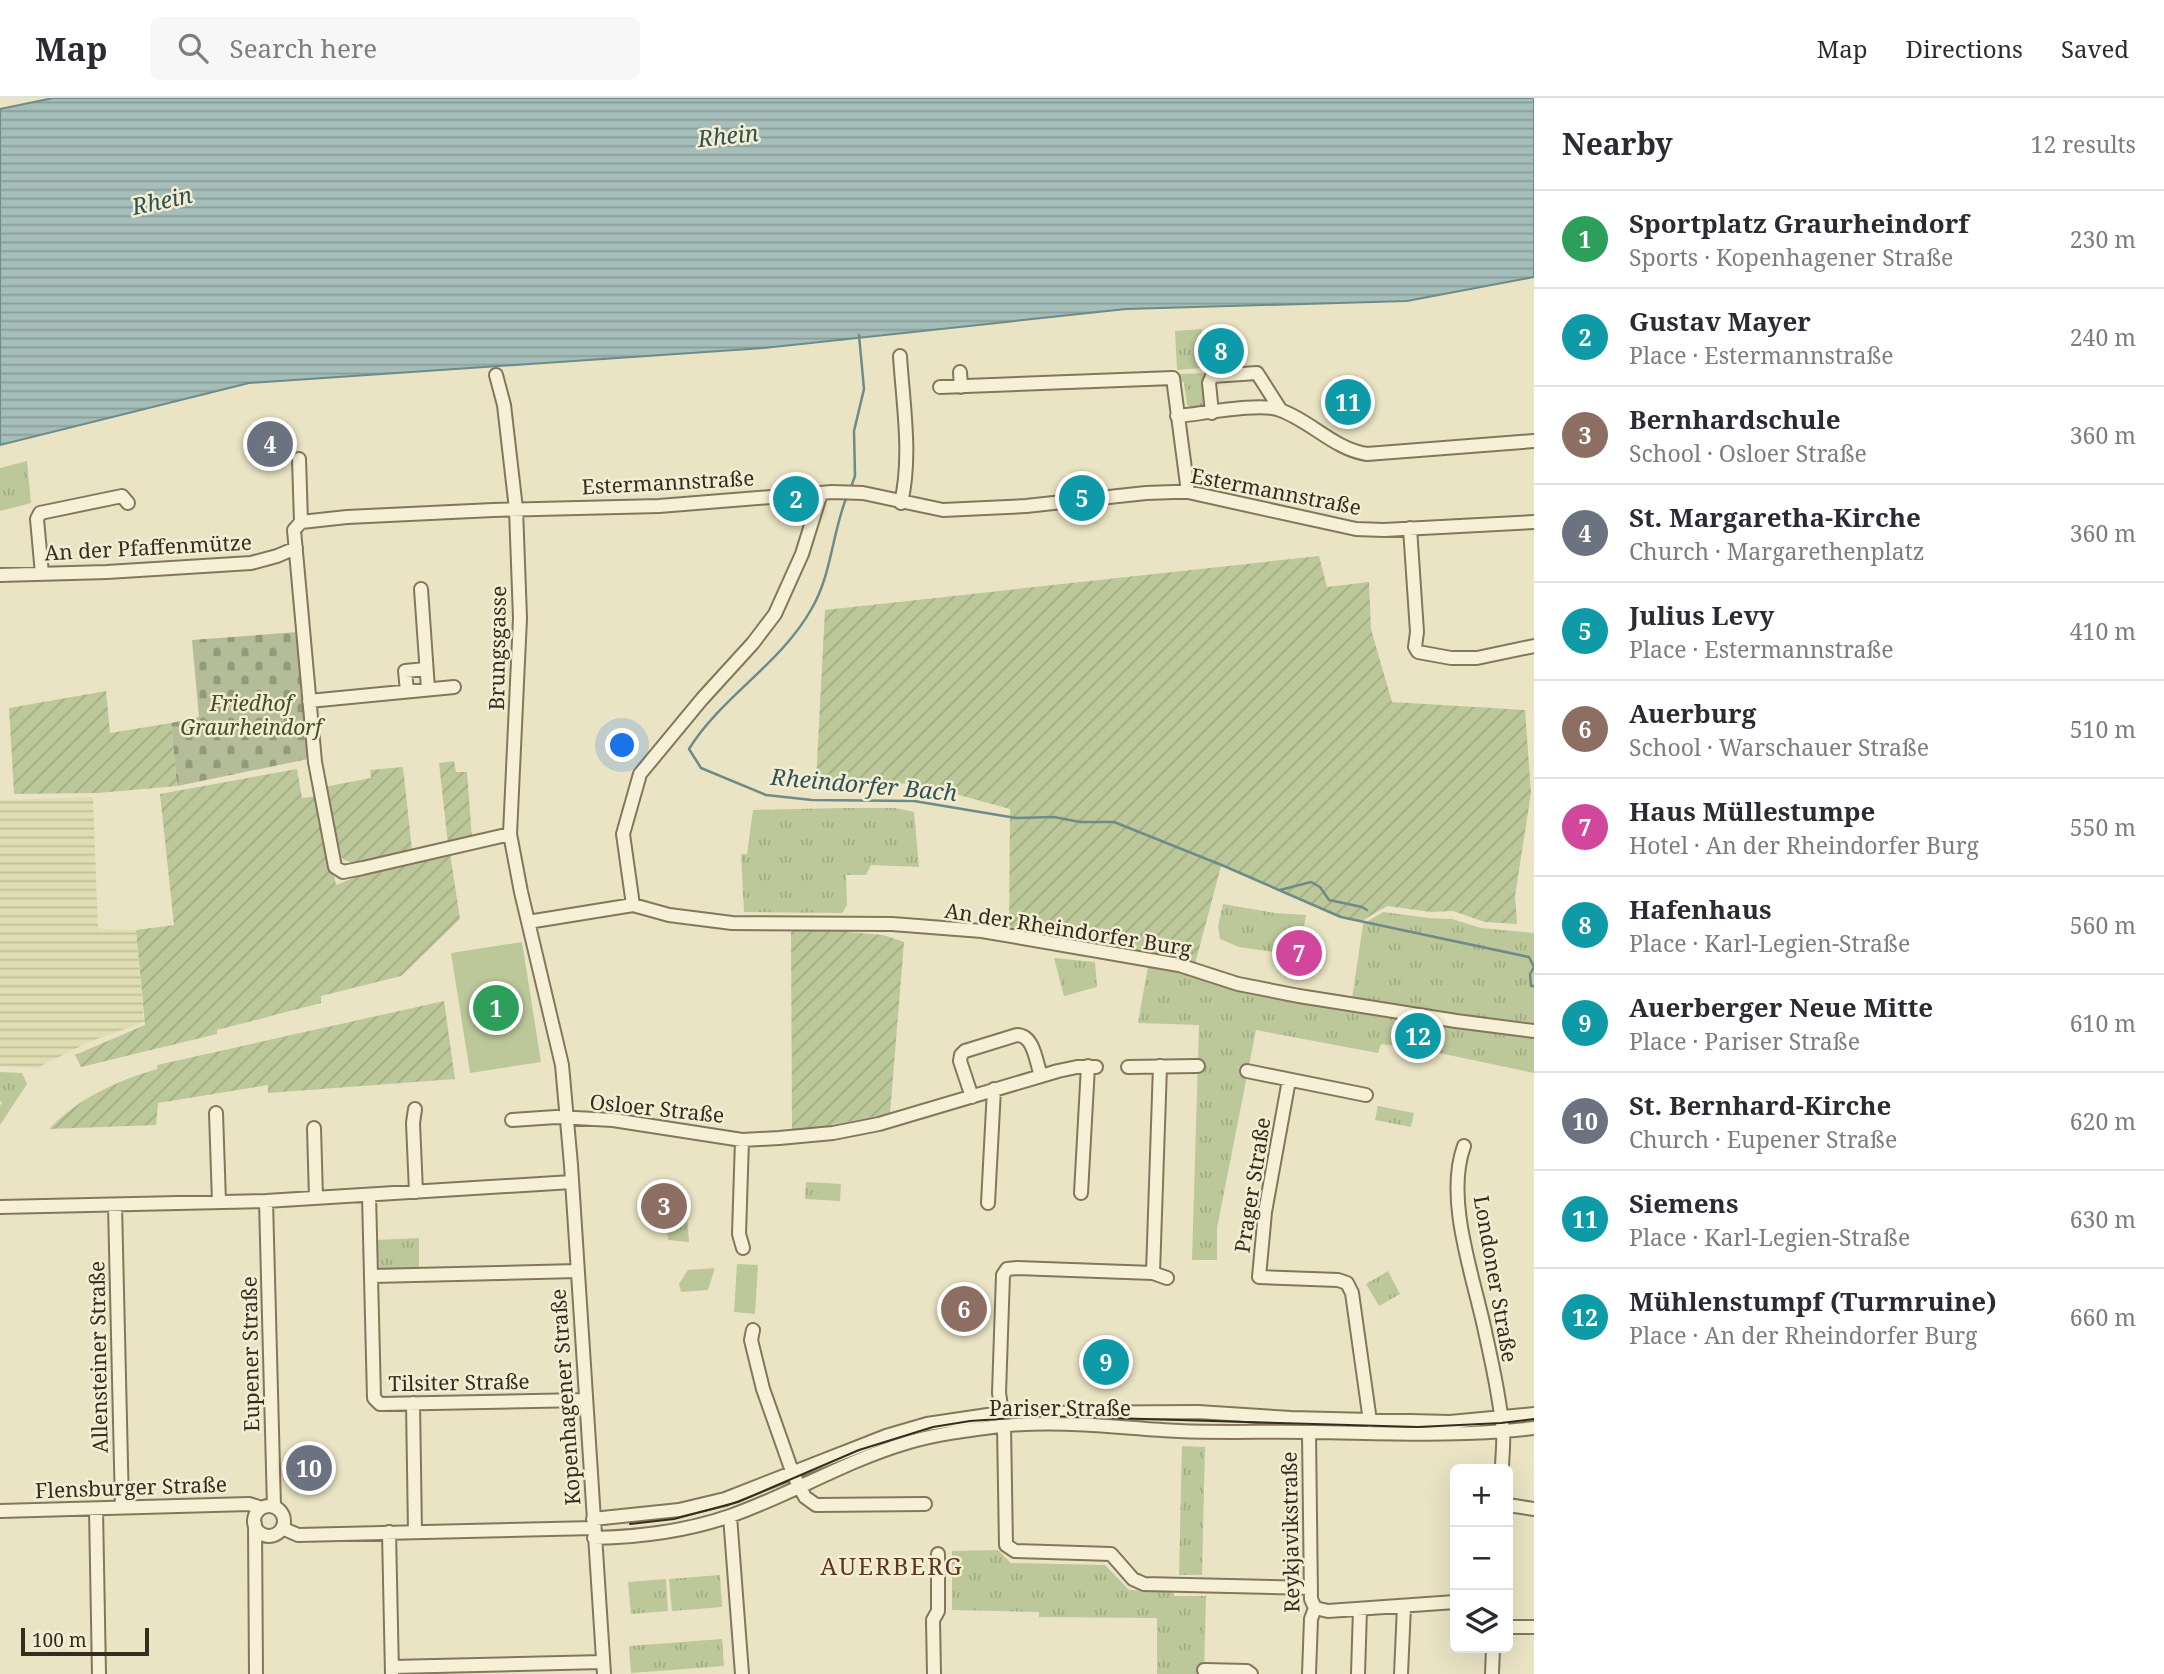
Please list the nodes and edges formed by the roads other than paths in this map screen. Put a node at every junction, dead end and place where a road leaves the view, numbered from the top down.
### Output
1 (900, 356) dead end
2 (960, 372) dead end
3 (496, 375) dead end
4 (940, 387) dead end
5 (961, 387) junction
6 (1280, 409) junction
7 (1212, 413) junction
8 (1177, 416) junction
9 (1534, 441) edge
10 (299, 458) dead end
11 (1188, 492) junction
12 (821, 493) junction
13 (128, 503) dead end
14 (901, 503) junction
15 (516, 509) junction
16 (301, 522) junction
17 (1534, 522) edge
18 (1410, 528) junction
19 (1534, 528) edge
20 (296, 548) junction
21 (41, 574) junction
22 (0, 575) edge
23 (421, 589) dead end
24 (1534, 646) edge
25 (426, 668) junction
26 (454, 687) dead end
27 (429, 690) junction
28 (407, 691) junction
29 (309, 701) junction
30 (510, 834) junction
31 (634, 905) junction
32 (528, 922) junction
33 (1534, 1031) edge
34 (1160, 1066) junction
35 (1198, 1066) dead end
36 (1128, 1067) dead end
37 (1247, 1071) dead end
38 (1041, 1076) junction
39 (1289, 1080) junction
40 (994, 1089) junction
41 (1366, 1095) dead end
42 (972, 1097) junction
43 (415, 1109) dead end
44 (216, 1113) dead end
45 (567, 1118) junction
46 (512, 1120) dead end
47 (314, 1128) dead end
48 (742, 1140) junction
49 (1465, 1146) dead end
50 (572, 1182) junction
51 (416, 1192) junction
52 (1081, 1193) dead end
53 (369, 1195) junction
54 (316, 1198) junction
55 (266, 1201) junction
56 (219, 1202) junction
57 (988, 1203) dead end
58 (114, 1205) junction
59 (0, 1207) edge
60 (743, 1248) dead end
61 (577, 1271) junction
62 (1153, 1273) junction
63 (372, 1276) junction
64 (1167, 1278) dead end
65 (753, 1330) dead end
66 (585, 1400) junction
67 (413, 1403) junction
68 (1534, 1415) edge
69 (1003, 1419) junction
70 (1370, 1421) junction
71 (1502, 1425) junction
72 (1534, 1428) edge
73 (1309, 1432) junction
74 (1502, 1464) edge
75 (796, 1480) junction
76 (925, 1504) dead end
77 (1513, 1506) edge
78 (122, 1507) junction
79 (268, 1507) junction
80 (96, 1508) junction
81 (1534, 1509) edge
82 (0, 1511) edge
83 (730, 1516) junction
84 (255, 1524) junction
85 (282, 1528) junction
86 (594, 1529) junction
87 (389, 1532) junction
88 (415, 1532) junction
89 (938, 1554) dead end
90 (1311, 1588) junction
91 (1450, 1602) edge
92 (1405, 1606) junction
93 (1315, 1608) junction
94 (1360, 1609) junction
95 (1513, 1627) edge
96 (1534, 1627) edge
97 (1493, 1653) edge
98 (603, 1668) edge
99 (392, 1670) edge
100 (1204, 1670) dead end
101 (99, 1674) edge
102 (256, 1674) edge
103 (742, 1674) edge
104 (934, 1674) edge
105 (1251, 1674) edge
106 (1310, 1674) edge
107 (1358, 1674) edge
108 (1401, 1674) edge
109 (1492, 1674) edge

1 - 14 street
2 - 5 street
3 - 15 street, Brungsgasse
4 - 5 street
5 - 8 street
6 - 7 street
6 - 7 street
6 - 9 street
7 - 8 street
8 - 11 street
10 - 16 street
11 - 14 street, Estermannstraße
11 - 18 street, Estermannstraße
12 - 14 street, Estermannstraße
12 - 15 street, Estermannstraße
12 - 31 street
13 - 21 street
15 - 16 street, Estermannstraße
15 - 30 street, Brungsgasse
16 - 20 street
17 - 18 street, Estermannstraße
17 - 19 street
18 - 24 street
20 - 21 street, An der Pfaffenmütze
20 - 29 street
21 - 22 street, An der Pfaffenmütze
23 - 25 street
25 - 27 street
25 - 28 street
26 - 27 street
27 - 28 street
28 - 29 street
29 - 30 street
30 - 32 street, Brungsgasse
31 - 32 street, An der Rheindorfer Burg
31 - 33 street, An der Rheindorfer Burg
32 - 45 street, Kopenhagener Straße
34 - 35 street
34 - 36 street
34 - 62 street
37 - 39 street
38 - 40 street, Osloer Straße
38 - 42 street
38 - 52 street, Osloer Straße
39 - 41 street
39 - 70 street, Prager Straße
40 - 42 street, Osloer Straße
40 - 57 street
42 - 48 street, Osloer Straße
43 - 51 street
44 - 56 street
45 - 46 street
45 - 48 street, Osloer Straße
45 - 50 street, Kopenhagener Straße
47 - 54 street
48 - 60 street, Osloer Straße
49 - 71 street, Londoner Straße
50 - 51 street
50 - 61 street, Kopenhagener Straße
51 - 53 street
53 - 54 street
53 - 63 street, Tilsiter Straße
54 - 55 street
55 - 56 street
55 - 79 street, Eupener Straße
56 - 58 street
58 - 59 street
58 - 78 street, Allensteiner Straße
61 - 63 street
61 - 66 street, Kopenhagener Straße
62 - 64 street
62 - 69 street
63 - 67 street, Tilsiter Straße
65 - 75 street
66 - 67 street, Tilsiter Straße
66 - 86 street, Kopenhagener Straße
67 - 88 street
68 - 71 street, Pariser Straße
69 - 70 street, Pariser Straße
69 - 73 street, Pariser Straße
69 - 75 street, Pariser Straße
69 - 90 street
70 - 71 street, Pariser Straße
71 - 72 street, Pariser Straße
71 - 73 street, Pariser Straße
71 - 74 street, Londoner Straße
73 - 90 street, Reykjavikstraße
75 - 76 street
75 - 83 street, Pariser Straße
75 - 86 street, Pariser Straße
77 - 81 street
78 - 79 street, Flensburger Straße
78 - 80 street, Flensburger Straße
79 - 84 street
79 - 85 street
80 - 82 street, Flensburger Straße
80 - 101 street
83 - 86 street, Pariser Straße
83 - 103 street
84 - 85 street
84 - 102 street
85 - 87 street
86 - 88 street
86 - 98 street, Kopenhagener Straße
87 - 88 street
87 - 99 street
89 - 104 street
90 - 93 street, Reykjavikstraße
91 - 92 street
92 - 94 street
92 - 108 street
93 - 94 street
93 - 106 street, Reykjavikstraße
94 - 107 street
95 - 96 street
97 - 109 street
98 - 99 street
100 - 105 street

